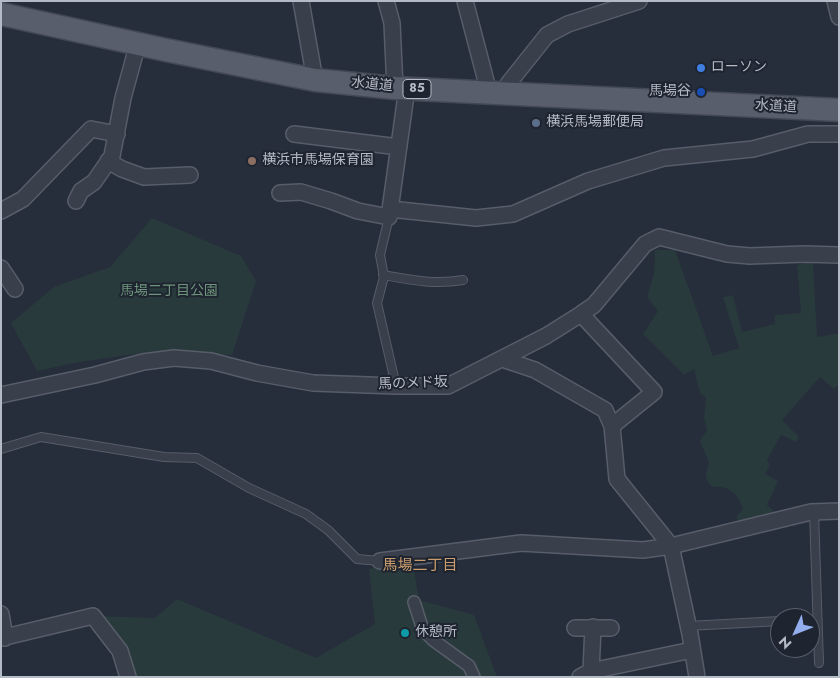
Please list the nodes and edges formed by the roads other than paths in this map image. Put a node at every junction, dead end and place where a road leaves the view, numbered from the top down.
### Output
1 (301, 1) edge
2 (386, 1) edge
3 (465, 1) edge
4 (639, 1) edge
5 (835, 1) edge
6 (1, 14) edge
7 (839, 16) edge
8 (138, 43) junction
9 (315, 80) junction
10 (401, 88) junction
11 (496, 92) junction
12 (839, 110) edge
13 (117, 134) junction
14 (294, 134) dead end
15 (839, 134) edge
16 (399, 147) junction
17 (108, 161) junction
18 (190, 175) dead end
19 (280, 193) dead end
20 (76, 201) dead end
21 (1, 211) edge
22 (389, 213) junction
23 (839, 255) edge
24 (1, 268) edge
25 (384, 275) junction
26 (463, 280) dead end
27 (15, 289) dead end
28 (581, 314) junction
29 (502, 359) junction
30 (396, 386) junction
31 (1, 395) edge
32 (612, 426) junction
33 (1, 449) edge
34 (839, 511) edge
35 (814, 512) junction
36 (670, 546) junction
37 (380, 560) joint
38 (414, 602) dead end
39 (814, 608) edge
40 (1, 614) edge
41 (770, 621) edge
42 (688, 626) junction
43 (594, 627) junction
44 (575, 628) dead end
45 (611, 628) dead end
46 (3, 638) edge
47 (692, 650) junction
48 (818, 658) edge
49 (819, 663) dead end
50 (586, 674) edge
51 (128, 677) edge
52 (474, 677) edge
53 (697, 677) edge

1 - 9 street
2 - 10 street
3 - 11 street
4 - 11 street
5 - 7 street
6 - 8 main road, 水道道 / 85
8 - 9 main road, 水道道 / 85
8 - 13 street
9 - 10 main road, 水道道 / 85
10 - 11 main road, 水道道 / 85
10 - 16 street
11 - 12 main road, 水道道 / 85
13 - 17 street
13 - 21 street
14 - 16 street
15 - 22 street
16 - 22 street
17 - 18 street
17 - 20 street
19 - 22 street
22 - 25 lane
23 - 28 street, 馬のメド坂
24 - 27 street
25 - 26 lane
25 - 30 lane
28 - 29 street, 馬のメド坂
28 - 32 street
29 - 30 street, 馬のメド坂
29 - 32 street
30 - 31 street, 馬のメド坂
32 - 36 street
33 - 37 lane
34 - 35 street
35 - 36 street
35 - 39 lane
36 - 37 street
36 - 42 street
38 - 52 street
40 - 46 street
41 - 42 lane
42 - 47 street
43 - 44 street
43 - 45 street
43 - 50 street
46 - 51 street
47 - 50 street
47 - 53 street
48 - 49 lane

